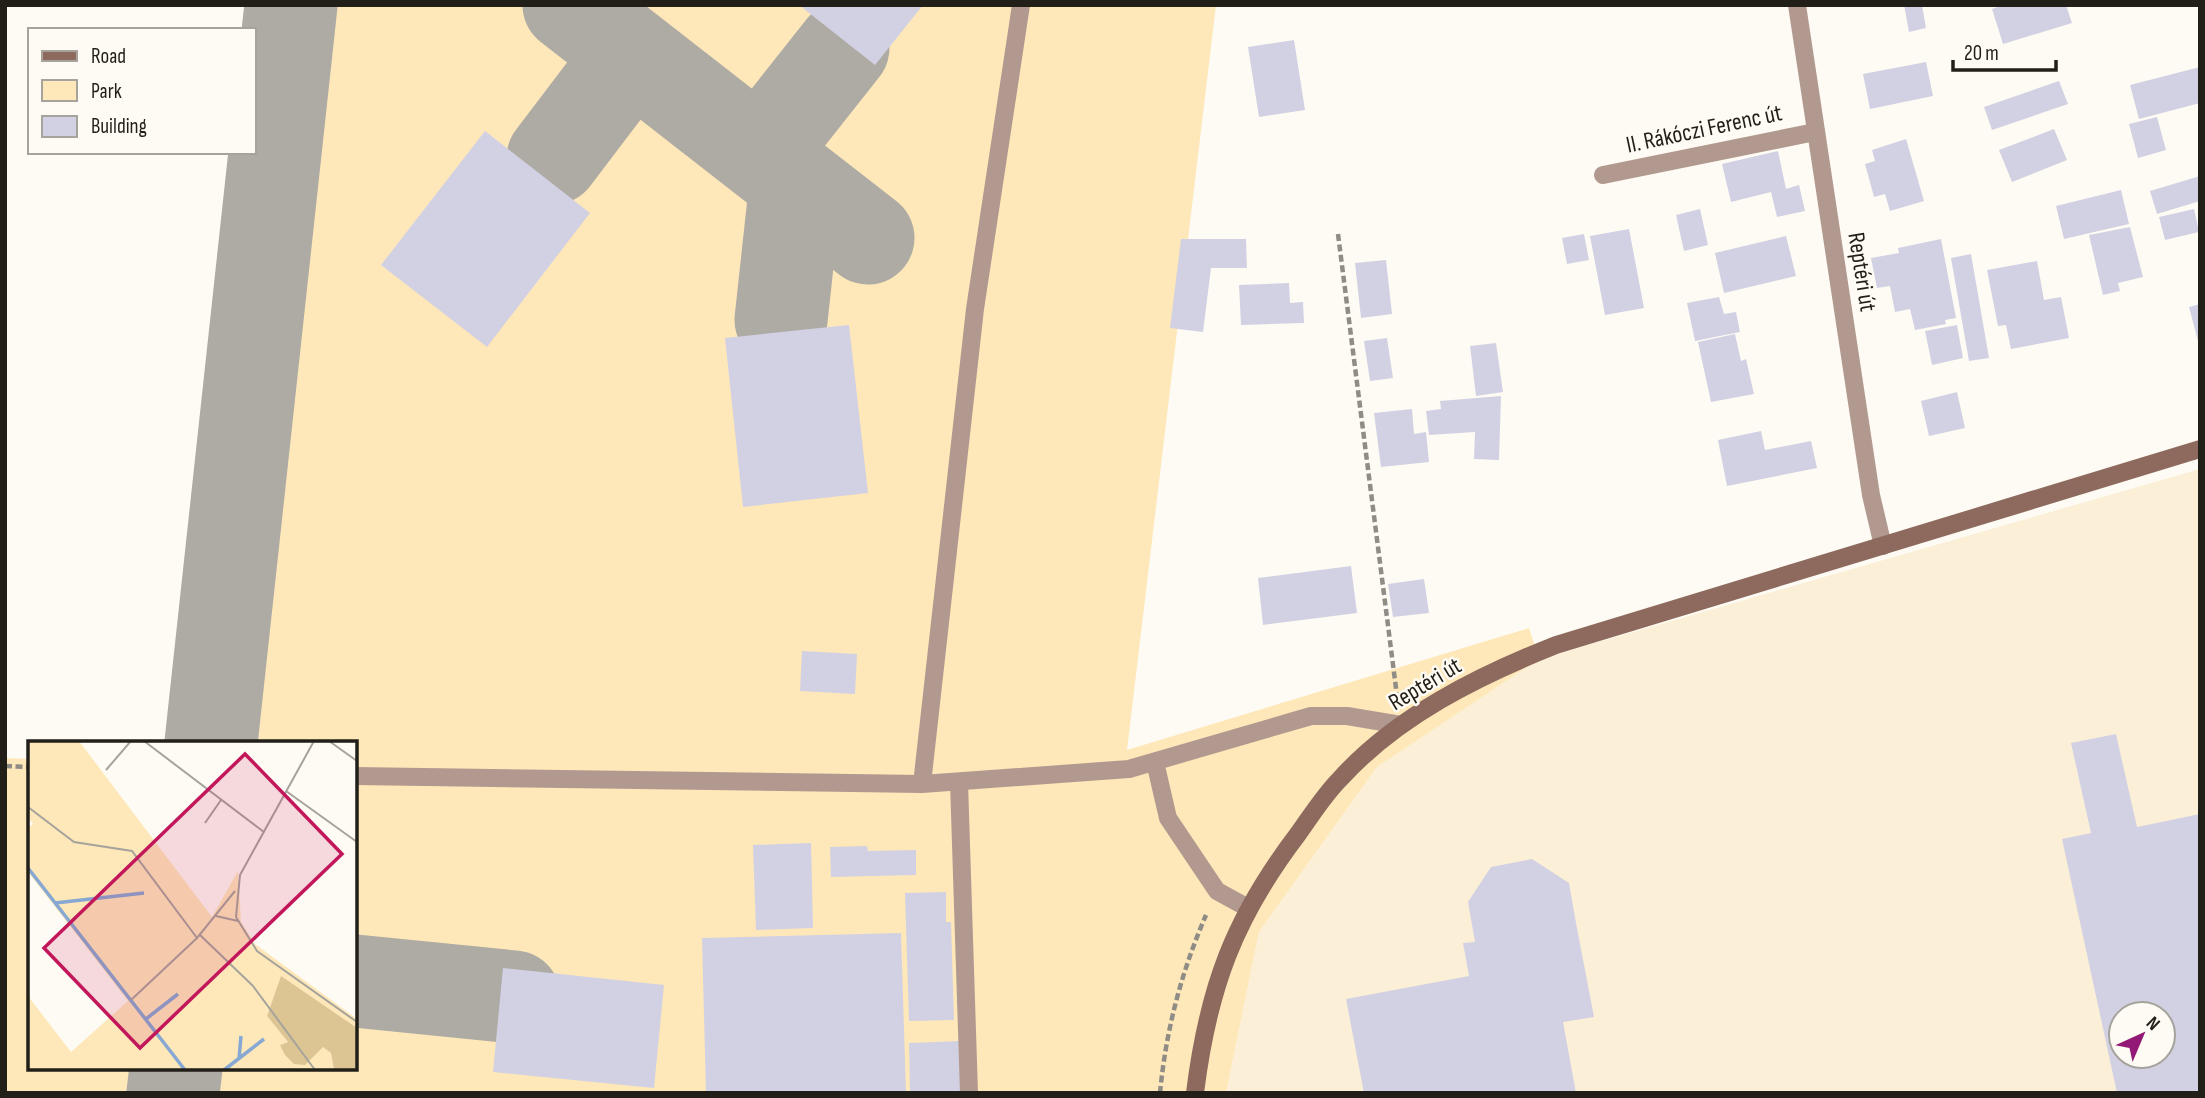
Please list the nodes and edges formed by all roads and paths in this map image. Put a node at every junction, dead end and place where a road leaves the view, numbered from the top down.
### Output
1 (1021, 5) edge
2 (1797, 5) edge
3 (1815, 132) junction
4 (1602, 175) dead end
5 (1338, 234) dead end
6 (2200, 449) edge
7 (1883, 546) junction
8 (1394, 680) dead end
9 (1401, 725) junction
10 (1155, 762) junction
11 (5, 766) edge
12 (28, 766) edge
13 (357, 776) edge
14 (958, 782) junction
15 (922, 784) junction
16 (1217, 891) junction
17 (1248, 908) junction
18 (969, 1093) edge
19 (1160, 1093) edge
20 (1195, 1093) edge

1 - 15 street
2 - 3 street, Reptéri út
3 - 4 street, II. Rákóczi Ferenc út
3 - 7 street, Reptéri út
5 - 8 path
6 - 7 main road, Reptéri út
7 - 9 main road, Reptéri út
9 - 10 street
9 - 17 main road, Reptéri út
10 - 14 street
10 - 16 street
11 - 12 path
13 - 15 street
14 - 15 street
14 - 18 street
16 - 17 street
16 - 19 path
17 - 20 main road, Reptéri út

